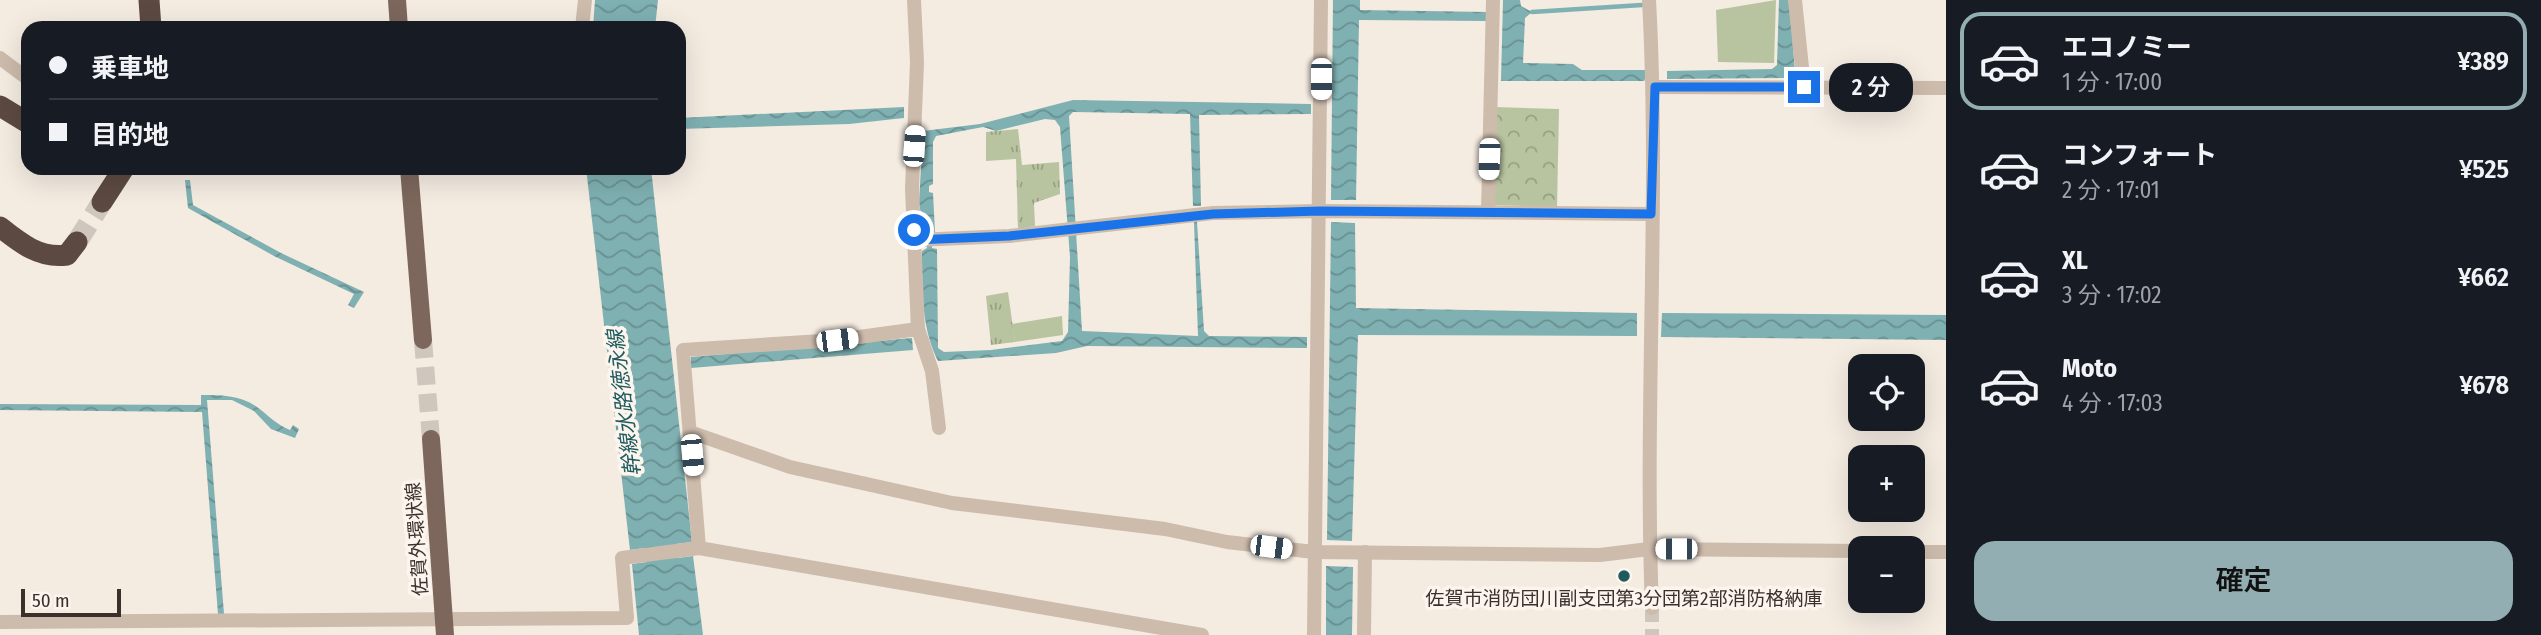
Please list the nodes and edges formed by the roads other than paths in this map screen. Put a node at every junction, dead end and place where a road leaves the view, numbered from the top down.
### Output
1 (149, 0) edge
2 (397, 0) edge
3 (585, 0) edge
4 (914, 0) edge
5 (1321, 0) edge
6 (1493, 0) edge
7 (1649, 0) edge
8 (1795, 0) edge
9 (150, 21) edge
10 (399, 21) edge
11 (584, 21) edge
12 (0, 58) edge
13 (21, 74) edge
14 (1655, 87) junction
15 (1804, 87) junction
16 (1946, 88) edge
17 (0, 106) edge
18 (21, 119) edge
19 (116, 175) edge
20 (409, 175) edge
21 (102, 202) tunnel mouth
22 (1320, 211) junction
23 (1488, 212) junction
24 (1651, 214) junction
25 (0, 228) edge
26 (925, 240) junction
27 (77, 242) tunnel mouth
28 (918, 329) junction
29 (424, 340) tunnel mouth
30 (939, 428) dead end
31 (690, 432) junction
32 (430, 439) tunnel mouth
33 (699, 548) junction
34 (1649, 549) junction
35 (1848, 551) edge
36 (1314, 552) junction
37 (1365, 552) junction
38 (1925, 552) edge
39 (1946, 552) edge
40 (1651, 608) tunnel mouth
41 (0, 622) edge
42 (445, 627) edge
43 (1202, 635) edge
44 (1314, 635) edge
45 (1364, 635) edge

1 - 9 highway
2 - 10 main road
3 - 11 street
4 - 26 street
5 - 22 street
6 - 23 street
7 - 14 street
8 - 15 street
12 - 13 street
14 - 15 street
14 - 24 street
15 - 16 street
17 - 18 highway
19 - 21 highway
20 - 29 main road
22 - 23 street
22 - 26 street
22 - 36 street
23 - 24 street
24 - 34 street
25 - 27 highway
26 - 28 street
28 - 30 street
28 - 31 street
31 - 33 street
31 - 36 street
32 - 42 main road, 佐賀外環状線
33 - 42 street
33 - 43 street
34 - 35 street
34 - 37 street
34 - 40 street
36 - 37 street
36 - 44 street
37 - 45 street
38 - 39 street
41 - 42 street

